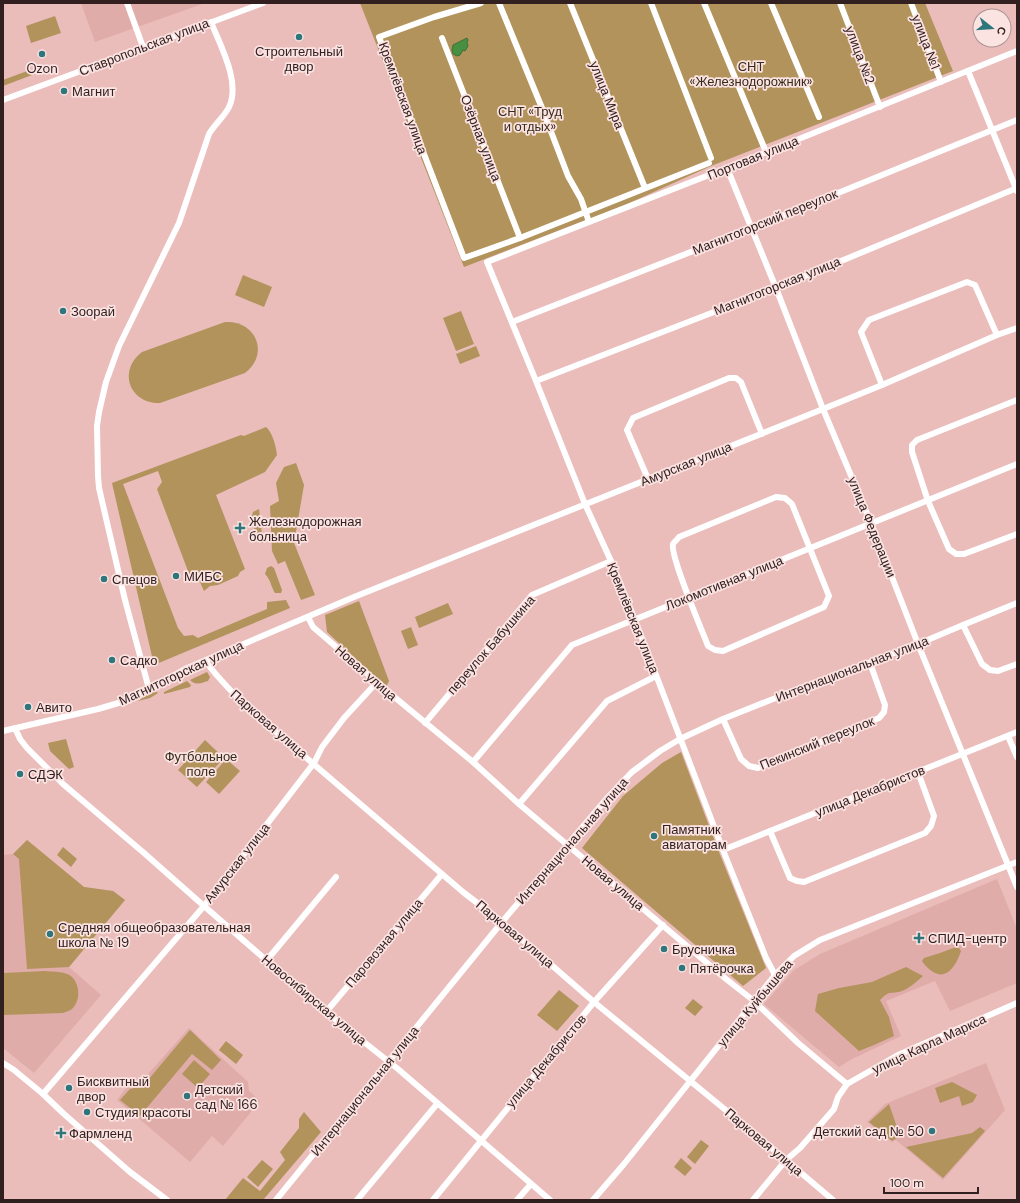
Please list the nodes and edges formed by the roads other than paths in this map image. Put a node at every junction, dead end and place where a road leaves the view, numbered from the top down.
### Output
1 (127, 3) edge
2 (263, 3) edge
3 (481, 3) edge
4 (499, 3) edge
5 (570, 3) edge
6 (650, 3) edge
7 (704, 3) edge
8 (771, 3) edge
9 (840, 3) edge
10 (911, 3) edge
11 (211, 22) junction
12 (442, 38) dead end
13 (143, 47) junction
14 (1017, 51) edge
15 (968, 71) junction
16 (941, 82) junction
17 (3, 100) edge
18 (880, 107) junction
19 (818, 117) dead end
20 (1017, 120) edge
21 (992, 130) junction
22 (766, 152) junction
23 (727, 168) junction
24 (644, 188) junction
25 (1017, 189) edge
26 (586, 212) junction
27 (589, 222) junction
28 (752, 228) junction
29 (520, 238) junction
30 (487, 262) joint
31 (776, 288) junction
32 (512, 322) junction
33 (1017, 328) edge
34 (997, 335) junction
35 (536, 381) junction
36 (882, 385) junction
37 (1017, 400) edge
38 (823, 409) junction
39 (762, 434) junction
40 (1017, 464) edge
41 (648, 479) junction
42 (928, 501) junction
43 (585, 504) junction
44 (871, 523) junction
45 (1017, 534) edge
46 (809, 548) junction
47 (610, 561) junction
48 (354, 597) joint
49 (689, 598) junction
50 (1017, 603) edge
51 (308, 617) junction
52 (634, 620) junction
53 (963, 624) junction
54 (918, 644) junction
55 (205, 661) junction
56 (870, 663) junction
57 (1017, 664) edge
58 (656, 676) junction
59 (377, 682) junction
60 (149, 689) junction
61 (724, 719) junction
62 (425, 723) junction
63 (15, 728) junction
64 (3, 731) edge
65 (1017, 732) edge
66 (1008, 736) junction
67 (680, 739) junction
68 (964, 754) junction
69 (1017, 756) edge
70 (472, 762) junction
71 (314, 764) junction
72 (918, 772) junction
73 (519, 804) junction
74 (770, 831) junction
75 (567, 845) junction
76 (723, 850) junction
77 (1017, 862) edge
78 (1008, 865) junction
79 (442, 874) junction
80 (336, 877) dead end
81 (1017, 887) edge
82 (204, 906) junction
83 (502, 922) junction
84 (663, 925) junction
85 (267, 960) junction
86 (775, 975) junction
87 (754, 1001) junction
88 (594, 1002) junction
89 (1017, 1003) edge
90 (326, 1012) junction
91 (388, 1062) junction
92 (3, 1063) edge
93 (690, 1081) junction
94 (847, 1084) junction
95 (43, 1094) junction
96 (437, 1104) junction
97 (481, 1140) junction
98 (786, 1160) junction
99 (531, 1184) junction
100 (167, 1200) edge
101 (276, 1200) edge
102 (357, 1200) edge
103 (433, 1200) edge
104 (517, 1200) edge
105 (550, 1200) edge
106 (593, 1200) edge
107 (752, 1200) edge
108 (833, 1200) edge

1 - 13 street
2 - 11 street, Ставропольская улица
3 - 29 street, Кремлёвская улица
4 - 26 street
5 - 24 street, улица Мира
6 - 24 street
7 - 22 street
8 - 19 street
9 - 18 street, улица №2
10 - 16 street, улица №1
11 - 13 street, Ставропольская улица
11 - 60 street
12 - 29 street, Озёрная улица
13 - 17 street, Ставропольская улица
14 - 15 street, Портовая улица
15 - 16 street, Портовая улица
15 - 21 street
16 - 18 street, Портовая улица
18 - 22 street, Портовая улица
20 - 21 street, Магнитогорский переулок
21 - 25 street
21 - 28 street, Магнитогорский переулок
22 - 23 street, Портовая улица
23 - 27 street, Портовая улица
23 - 28 street, улица Федерации
24 - 26 street
25 - 31 street, Магнитогорская улица
26 - 27 street
26 - 29 street
27 - 30 street, Портовая улица
28 - 31 street, улица Федерации
28 - 32 street, Магнитогорский переулок
30 - 32 street, Кремлёвская улица
31 - 35 street, Магнитогорская улица
31 - 38 street, улица Федерации
32 - 35 street, Кремлёвская улица
33 - 34 street, Амурская улица
34 - 36 street, Амурская улица
34 - 36 street
35 - 43 street, Кремлёвская улица
36 - 38 street, Амурская улица
37 - 42 street
38 - 39 street, Амурская улица
38 - 44 street, улица Федерации
39 - 41 street, Амурская улица
39 - 41 street
40 - 42 street, Локомотивная улица
41 - 43 street, Амурская улица
42 - 44 street, Локомотивная улица
42 - 45 street
43 - 47 street, Кремлёвская улица
43 - 48 street, Амурская улица
44 - 46 street, Локомотивная улица
44 - 54 street, улица Федерации
46 - 49 street, Локомотивная улица
46 - 49 street
46 - 49 street
47 - 52 street, Кремлёвская улица
47 - 62 street, переулок Бабушкина
48 - 51 street, Магнитогорская улица
49 - 52 street, Локомотивная улица
50 - 53 street, Интернациональная улица
51 - 55 street, Магнитогорская улица
51 - 59 street, Новая улица
52 - 58 street, Кремлёвская улица
52 - 70 street, Локомотивная улица
53 - 54 street, Интернациональная улица
53 - 57 street
54 - 56 street, Интернациональная улица
54 - 68 street, улица Федерации
55 - 60 street, Магнитогорская улица
55 - 71 street, Парковая улица
56 - 61 street, Интернациональная улица
56 - 61 street, Пекинский переулок
58 - 67 street, Кремлёвская улица
58 - 73 street
59 - 62 street, Новая улица
59 - 71 street, Амурская улица
60 - 63 street, Магнитогорская улица
61 - 67 street, Интернациональная улица
62 - 70 street, Новая улица
63 - 64 street, Магнитогорская улица
63 - 82 street, Новосибирская улица
65 - 66 street, улица Декабристов
66 - 68 street, улица Декабристов
66 - 69 street
67 - 75 street, Интернациональная улица
67 - 76 street, Кремлёвская улица
68 - 72 street, улица Декабристов
68 - 78 street, улица Федерации
70 - 73 street, Новая улица
71 - 79 street, Парковая улица
71 - 82 street, Амурская улица
72 - 74 street, улица Декабристов
72 - 74 street
73 - 75 street, Новая улица
74 - 76 street, улица Декабристов
75 - 83 street, Интернациональная улица
75 - 84 street, Новая улица
76 - 86 street, Кремлёвская улица
77 - 78 street, улица Куйбышева
78 - 81 street, улица Федерации
78 - 86 street, улица Куйбышева
79 - 83 street, Парковая улица
79 - 90 street, Паровозная улица
80 - 85 street
82 - 85 street, Новосибирская улица
82 - 95 street, Амурская улица
83 - 88 street, Парковая улица
83 - 91 street, Интернациональная улица
84 - 87 street, Новая улица
84 - 88 street, улица Декабристов
85 - 90 street, Новосибирская улица
86 - 87 street, улица Куйбышева
87 - 93 street, улица Куйбышева
87 - 94 street, Новая улица
88 - 93 street, Парковая улица
88 - 97 street, улица Декабристов
89 - 94 street, улица Карла Маркса
90 - 91 street, Новосибирская улица
91 - 96 street, Новосибирская улица
91 - 101 street, Интернациональная улица
92 - 95 street
93 - 98 street, Парковая улица
93 - 106 street, улица Куйбышева
94 - 98 street, улица Карла Маркса
95 - 100 street
96 - 97 street, Новосибирская улица
96 - 102 street
97 - 99 street, Новосибирская улица
97 - 103 street, улица Декабристов
98 - 107 street, улица Карла Маркса
98 - 108 street, Парковая улица
99 - 104 street
99 - 105 street, Новосибирская улица

